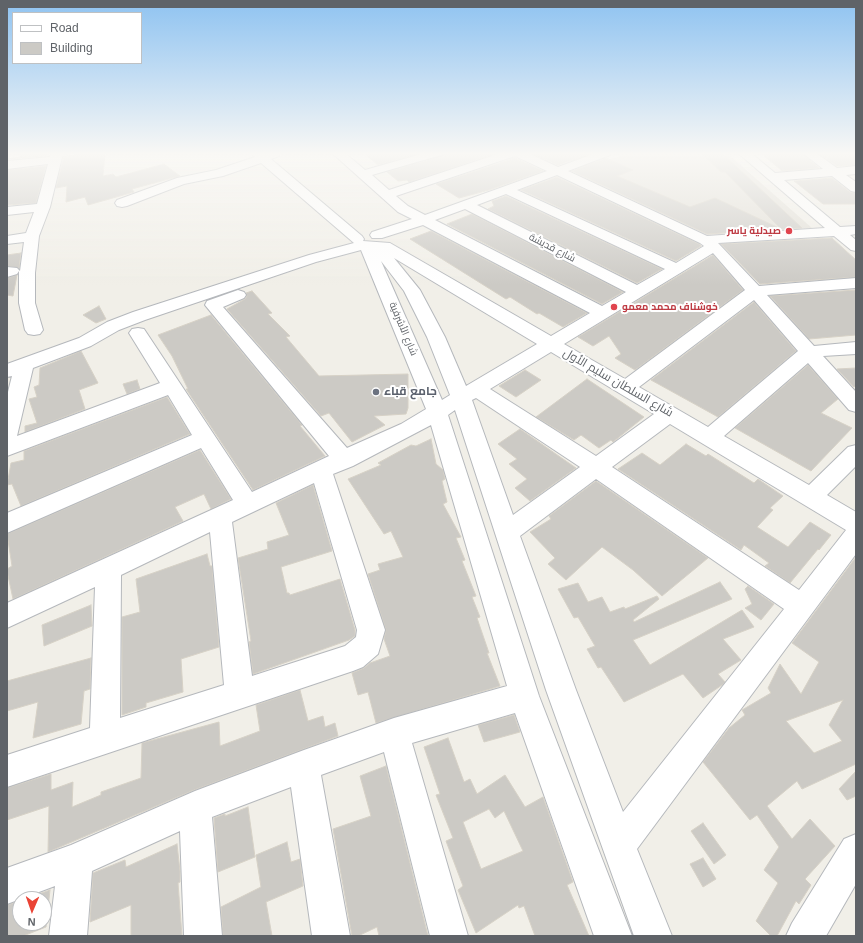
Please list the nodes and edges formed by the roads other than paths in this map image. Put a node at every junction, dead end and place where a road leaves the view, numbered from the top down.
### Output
1 (45, 197) edge
2 (138, 197) edge
3 (312, 197) edge
4 (327, 197) edge
5 (389, 197) edge
6 (485, 197) edge
7 (523, 197) edge
8 (613, 197) edge
9 (796, 197) edge
10 (330, 199) dead end
11 (122, 203) dead end
12 (466, 204) junction
13 (43, 206) junction
14 (7, 211) edge
15 (425, 219) junction
16 (342, 226) junction
17 (856, 230) edge
18 (837, 231) junction
19 (32, 236) junction
20 (7, 240) edge
21 (369, 240) junction
22 (709, 243) junction
23 (856, 247) edge
24 (333, 248) junction
25 (314, 258) junction
26 (677, 269) junction
27 (856, 283) edge
28 (755, 291) junction
29 (638, 292) junction
30 (604, 313) junction
31 (34, 330) dead end
32 (138, 333) dead end
33 (552, 345) junction
34 (856, 348) edge
35 (809, 352) junction
36 (16, 369) edge
37 (172, 386) junction
38 (625, 388) junction
39 (468, 393) junction
40 (856, 405) edge
41 (437, 413) junction
42 (669, 414) junction
43 (7, 436) edge
44 (709, 437) junction
45 (205, 438) junction
46 (7, 448) edge
47 (856, 453) edge
48 (345, 460) junction
49 (596, 467) junction
50 (321, 471) junction
51 (811, 497) junction
52 (248, 505) junction
53 (220, 517) junction
54 (7, 523) edge
55 (856, 524) edge
56 (507, 532) junction
57 (856, 535) edge
58 (108, 569) junction
59 (801, 606) junction
60 (7, 616) edge
61 (240, 695) junction
62 (524, 696) junction
63 (394, 733) junction
64 (105, 739) junction
65 (304, 766) junction
66 (7, 771) edge
67 (195, 807) junction
68 (619, 845) junction
69 (856, 851) edge
70 (75, 861) junction
71 (7, 886) edge
72 (68, 936) edge
73 (203, 936) edge
74 (330, 936) edge
75 (449, 936) edge
76 (613, 936) edge
77 (653, 936) edge
78 (805, 936) edge

1 - 13 street
2 - 11 street
3 - 16 street, شارع الأشرفية
4 - 10 street
5 - 15 street
6 - 12 street
7 - 26 street
8 - 22 street
9 - 18 street
12 - 15 street
12 - 29 street, شارع قديشة
13 - 14 street
13 - 19 street
15 - 21 street
15 - 30 street
16 - 21 street, شارع الأشرفية
16 - 24 street
17 - 18 street
18 - 22 street
18 - 23 street
19 - 20 street
19 - 31 street
21 - 24 street
21 - 25 street
21 - 33 street, شارع السلطان سليم الأول
21 - 39 street, شارع الأشرفية
21 - 41 street, شارع الأشرفية
22 - 26 street
22 - 28 street
24 - 25 street
25 - 36 street
25 - 48 street
26 - 29 street
27 - 28 street
28 - 35 street
28 - 38 street
29 - 30 street
30 - 33 street
32 - 37 street
33 - 38 street, شارع السلطان سليم الأول
33 - 39 street
34 - 35 street
35 - 40 street
35 - 44 street
36 - 43 street
37 - 45 street
37 - 46 street
38 - 42 street, شارع السلطان سليم الأول
39 - 41 street
39 - 49 street
39 - 56 street, شارع الأشرفية
41 - 48 street
41 - 62 street, شارع الأشرفية
42 - 44 street, شارع السلطان سليم الأول
42 - 49 street
44 - 51 street, شارع السلطان سليم الأول
45 - 52 street
45 - 54 street
47 - 51 street
48 - 50 street
49 - 56 street
49 - 59 street
50 - 52 street
50 - 61 street
51 - 55 street, شارع السلطان سليم الأول
52 - 53 street
53 - 58 street
53 - 61 street
56 - 68 street, شارع الأشرفية
57 - 59 street
58 - 60 street
58 - 64 street
59 - 68 street
61 - 64 street
62 - 63 street
62 - 76 street, شارع الأشرفية
63 - 65 street
63 - 75 street
64 - 66 street
65 - 67 street
65 - 74 street
67 - 70 street
67 - 73 street
68 - 77 street, شارع الأشرفية
69 - 78 street
70 - 71 street
70 - 72 street

